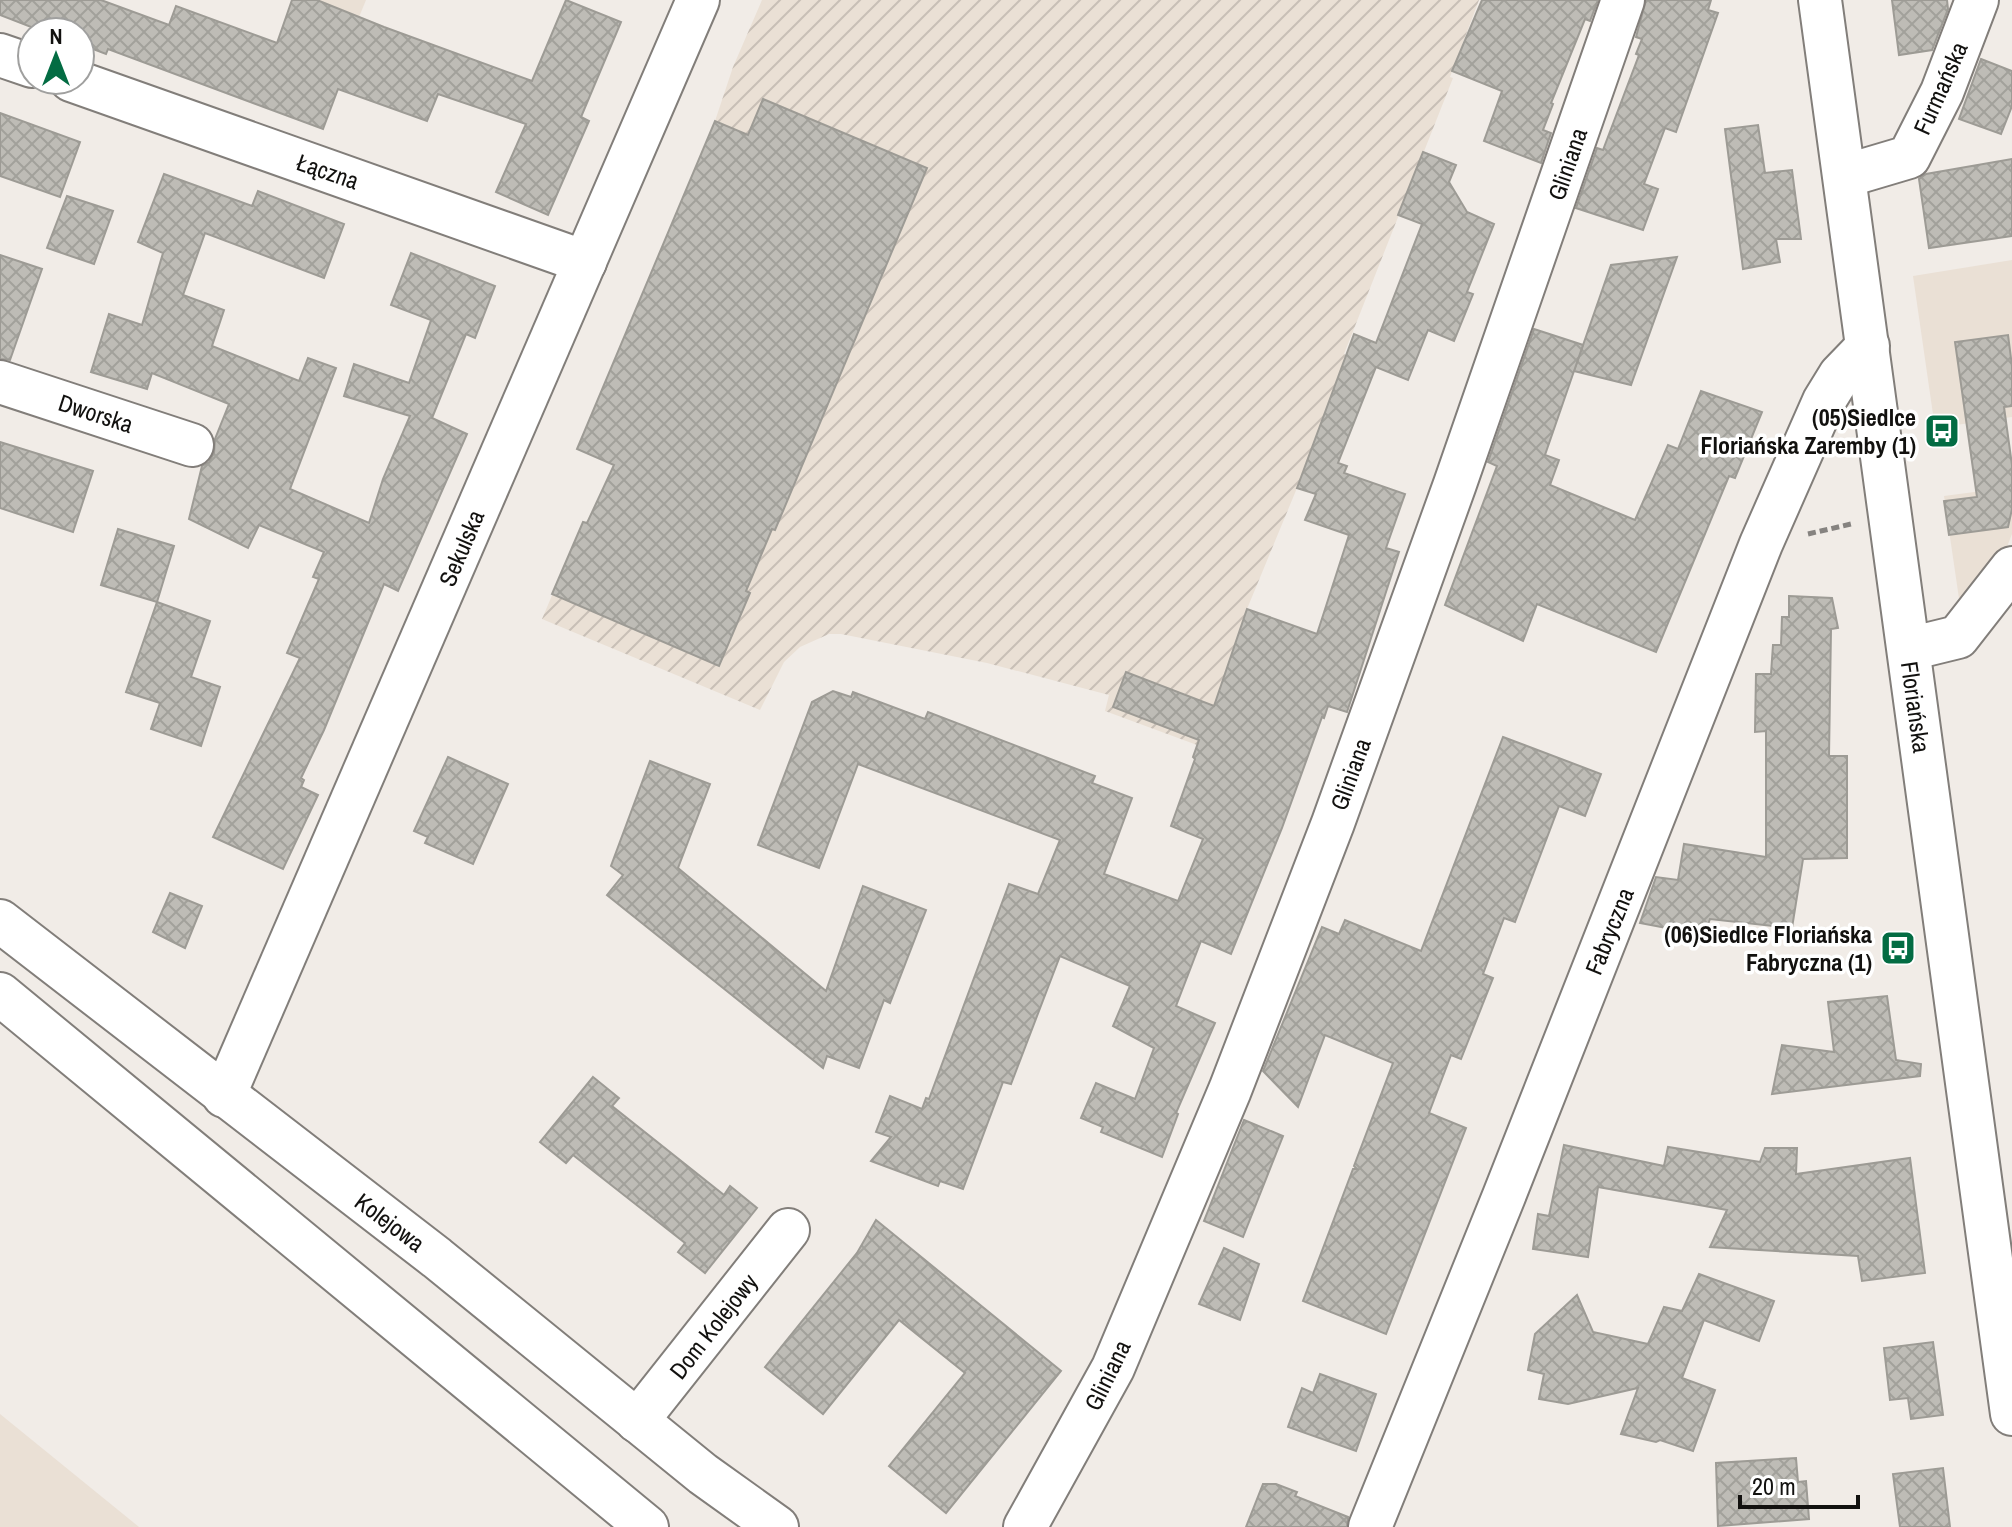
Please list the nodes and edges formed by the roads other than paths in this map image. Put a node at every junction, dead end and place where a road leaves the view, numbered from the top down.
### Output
1 (698, 0) edge
2 (1623, 0) edge
3 (1820, 0) edge
4 (1977, 0) edge
5 (96, 89) edge
6 (1845, 176) junction
7 (585, 262) junction
8 (1868, 346) junction
9 (0, 382) edge
10 (192, 445) dead end
11 (2012, 568) edge
12 (1909, 649) junction
13 (0, 921) edge
14 (0, 994) edge
15 (224, 1096) junction
16 (788, 1230) dead end
17 (2012, 1414) edge
18 (637, 1421) junction
19 (647, 1527) edge
20 (777, 1527) edge
21 (1025, 1527) edge
22 (1370, 1527) edge

1 - 7 street, Sekulska
2 - 21 street, Gliniana
3 - 6 street, Floriańska
4 - 6 street, Furmańska
5 - 7 street, Łączna
6 - 8 street, Floriańska
7 - 15 street, Sekulska
8 - 12 street, Floriańska
8 - 22 street, Fabryczna
9 - 10 street, Dworska
11 - 12 street
12 - 17 street, Floriańska
13 - 15 street, Kolejowa
14 - 19 street
15 - 18 street, Kolejowa
16 - 18 street, Dom Kolejowy
18 - 20 street, Kolejowa

